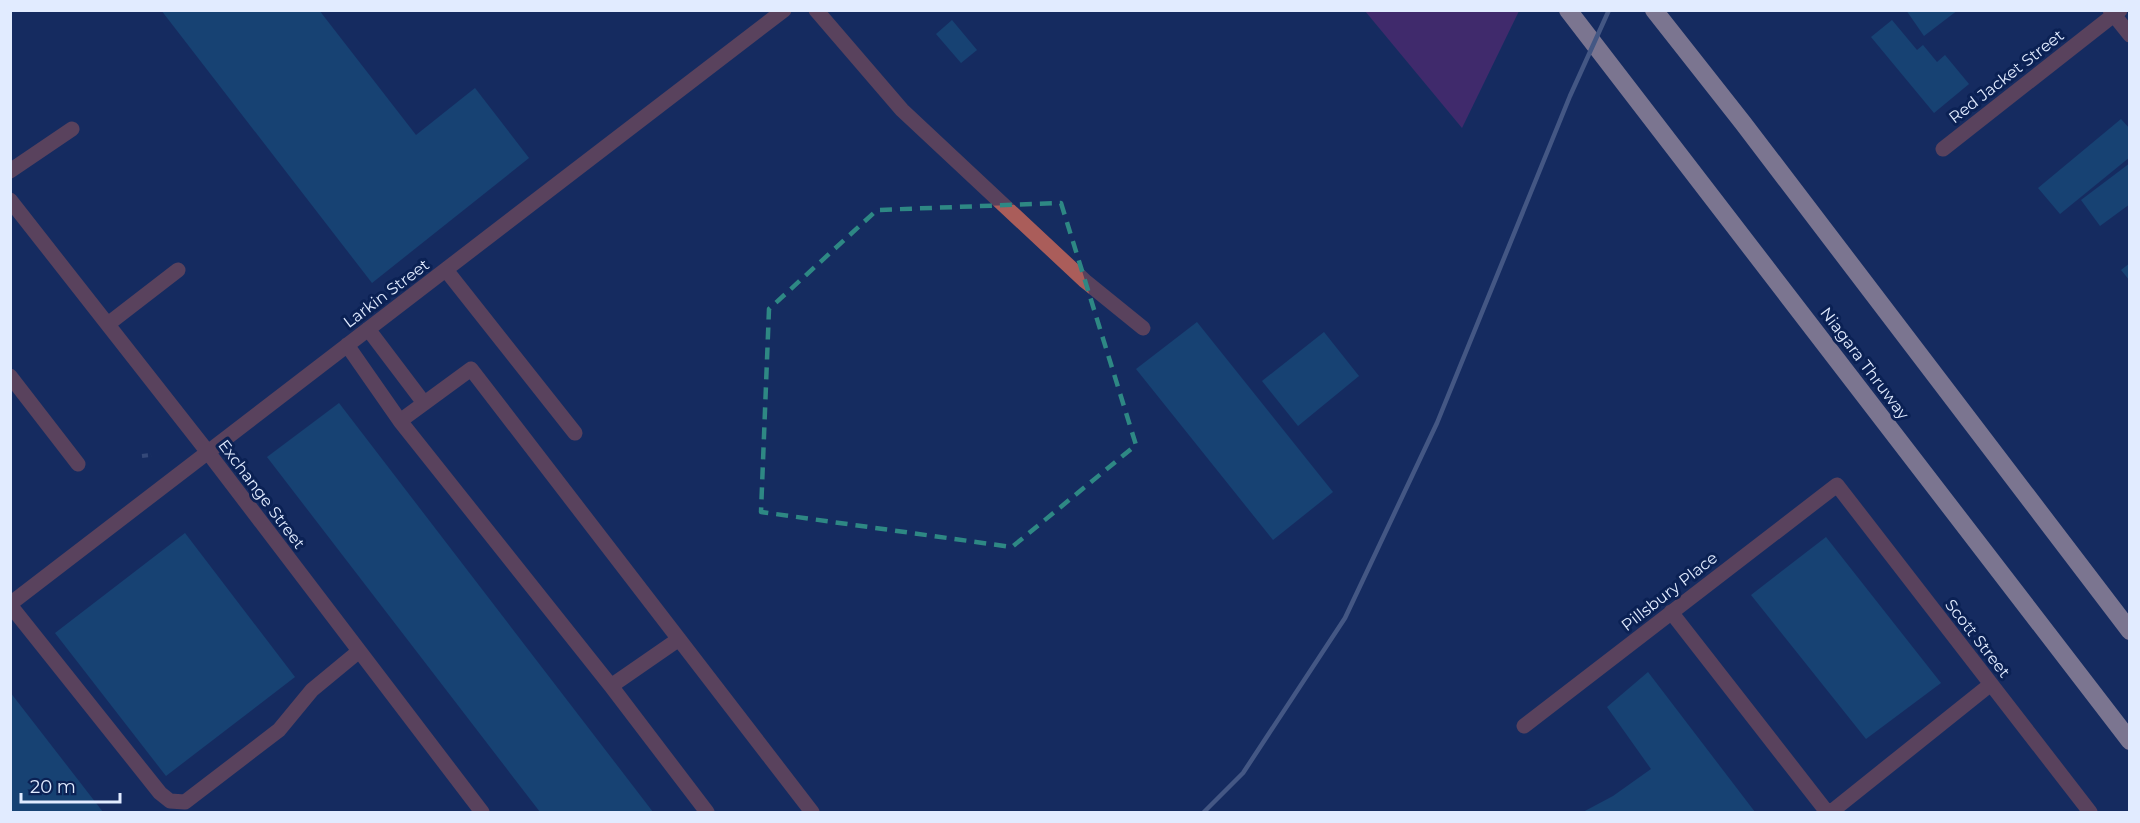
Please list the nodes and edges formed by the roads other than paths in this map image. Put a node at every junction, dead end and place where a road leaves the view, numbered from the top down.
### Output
1 (783, 10) edge
2 (816, 10) edge
3 (1568, 10) edge
4 (1654, 10) edge
5 (2115, 12) edge
6 (2130, 35) edge
7 (72, 129) dead end
8 (1943, 149) dead end
9 (10, 171) edge
10 (10, 200) edge
11 (178, 270) dead end
12 (446, 270) junction
13 (108, 324) junction
14 (1143, 328) dead end
15 (368, 329) junction
16 (347, 345) junction
17 (10, 376) edge
18 (424, 404) junction
19 (400, 421) junction
20 (575, 433) dead end
21 (207, 451) junction
22 (78, 464) dead end
23 (1837, 485) joint
24 (10, 604) edge
25 (1671, 612) junction
26 (2130, 631) edge
27 (679, 639) junction
28 (358, 652) junction
29 (1991, 684) junction
30 (611, 686) junction
31 (1524, 726) dead end
32 (2130, 741) edge
33 (482, 813) edge
34 (707, 813) edge
35 (812, 813) edge
36 (1829, 813) edge
37 (2090, 813) edge

1 - 12 street, Larkin Street
2 - 14 street
3 - 32 highway, Niagara Thruway
4 - 26 highway
5 - 6 street
5 - 8 street, Red Jacket Street
7 - 9 street
10 - 13 street, Exchange Street
11 - 13 street
12 - 15 street, Larkin Street
12 - 20 street
13 - 21 street, Exchange Street
15 - 16 street, Larkin Street
15 - 18 street
16 - 19 street
16 - 21 street, Larkin Street
17 - 22 street
18 - 19 street
18 - 27 street
19 - 30 street
21 - 24 street, Larkin Street
21 - 28 street, Exchange Street
23 - 25 street, Pillsbury Place
23 - 29 street, Scott Street
24 - 28 street
25 - 31 street, Pillsbury Place
25 - 36 street
27 - 30 street
27 - 35 street
28 - 33 street, Exchange Street
29 - 36 street
29 - 37 street, Scott Street
30 - 34 street

